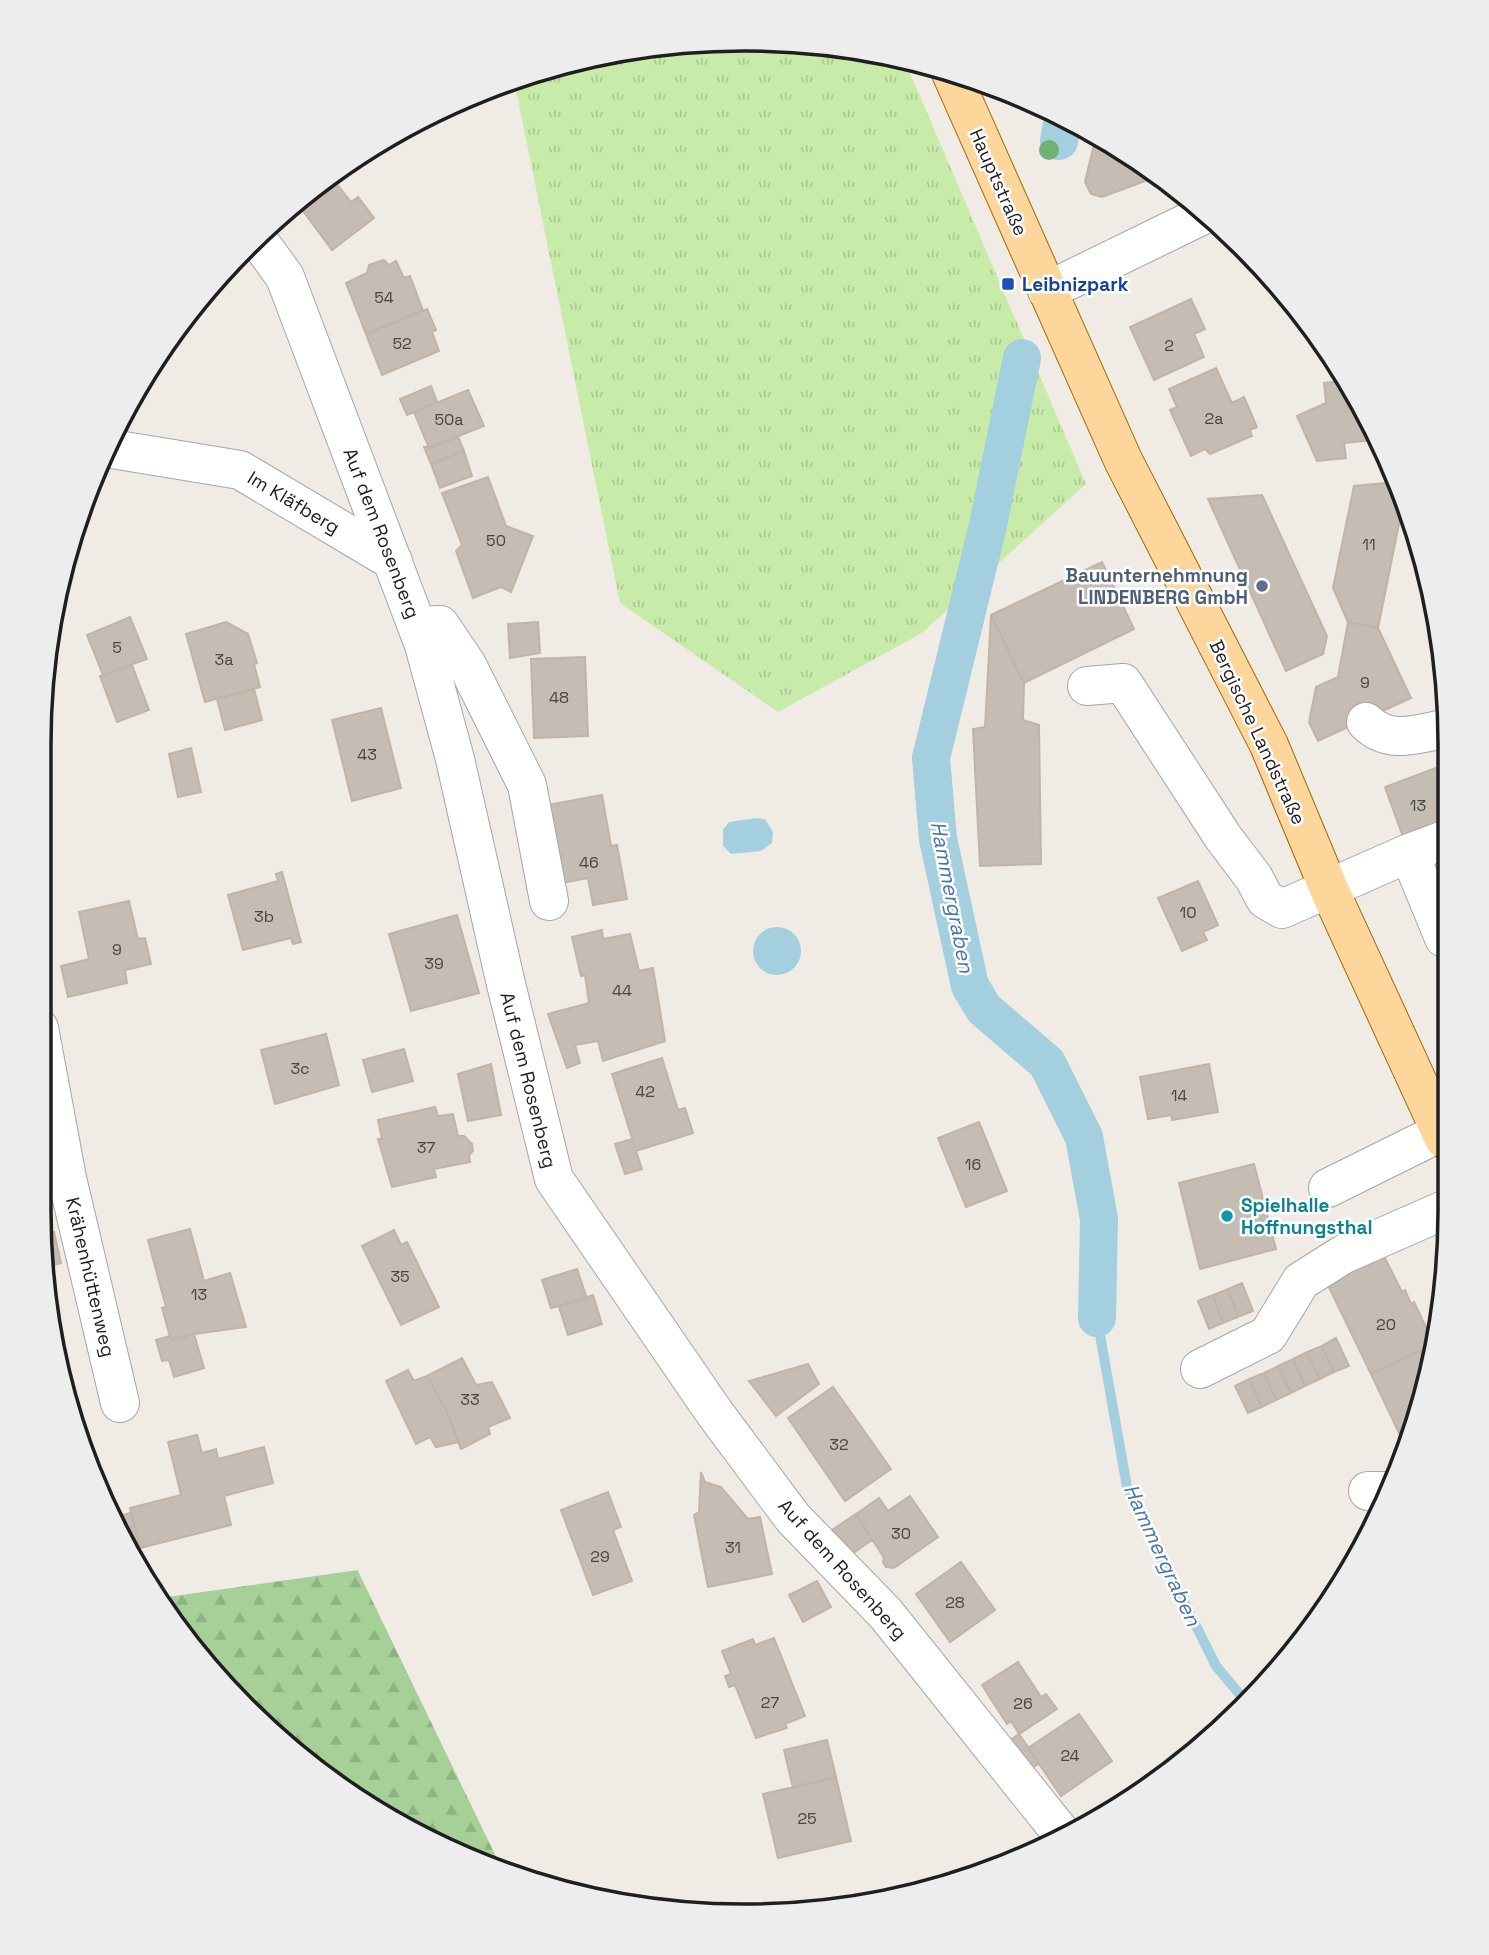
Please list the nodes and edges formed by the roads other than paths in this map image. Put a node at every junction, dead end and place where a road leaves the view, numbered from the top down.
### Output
1 (956, 84) edge
2 (1196, 218) edge
3 (263, 246) edge
4 (1047, 291) junction
5 (117, 449) edge
6 (393, 561) junction
7 (418, 626) junction
8 (1087, 686) dead end
9 (1366, 722) dead end
10 (1438, 730) edge
11 (1438, 842) edge
12 (1409, 853) junction
13 (1329, 889) junction
14 (549, 901) dead end
15 (1438, 923) edge
16 (51, 1092) edge
17 (1438, 1124) edge
18 (1438, 1137) edge
19 (1328, 1188) dead end
20 (1438, 1213) edge
21 (1200, 1369) dead end
22 (120, 1403) dead end
23 (1058, 1829) edge

1 - 4 main road, Hauptstraße
2 - 4 street
3 - 6 street, Auf dem Rosenberg
4 - 13 main road, Bergische Landstraße
5 - 6 street, Im Kläfberg
6 - 7 street, Auf dem Rosenberg
7 - 14 street
7 - 23 street, Auf dem Rosenberg
8 - 13 street
9 - 10 street
11 - 12 street
12 - 13 street
12 - 15 street
13 - 17 main road, Bergische Landstraße
16 - 22 street, Krähenhüttenweg
18 - 19 street
20 - 21 street

